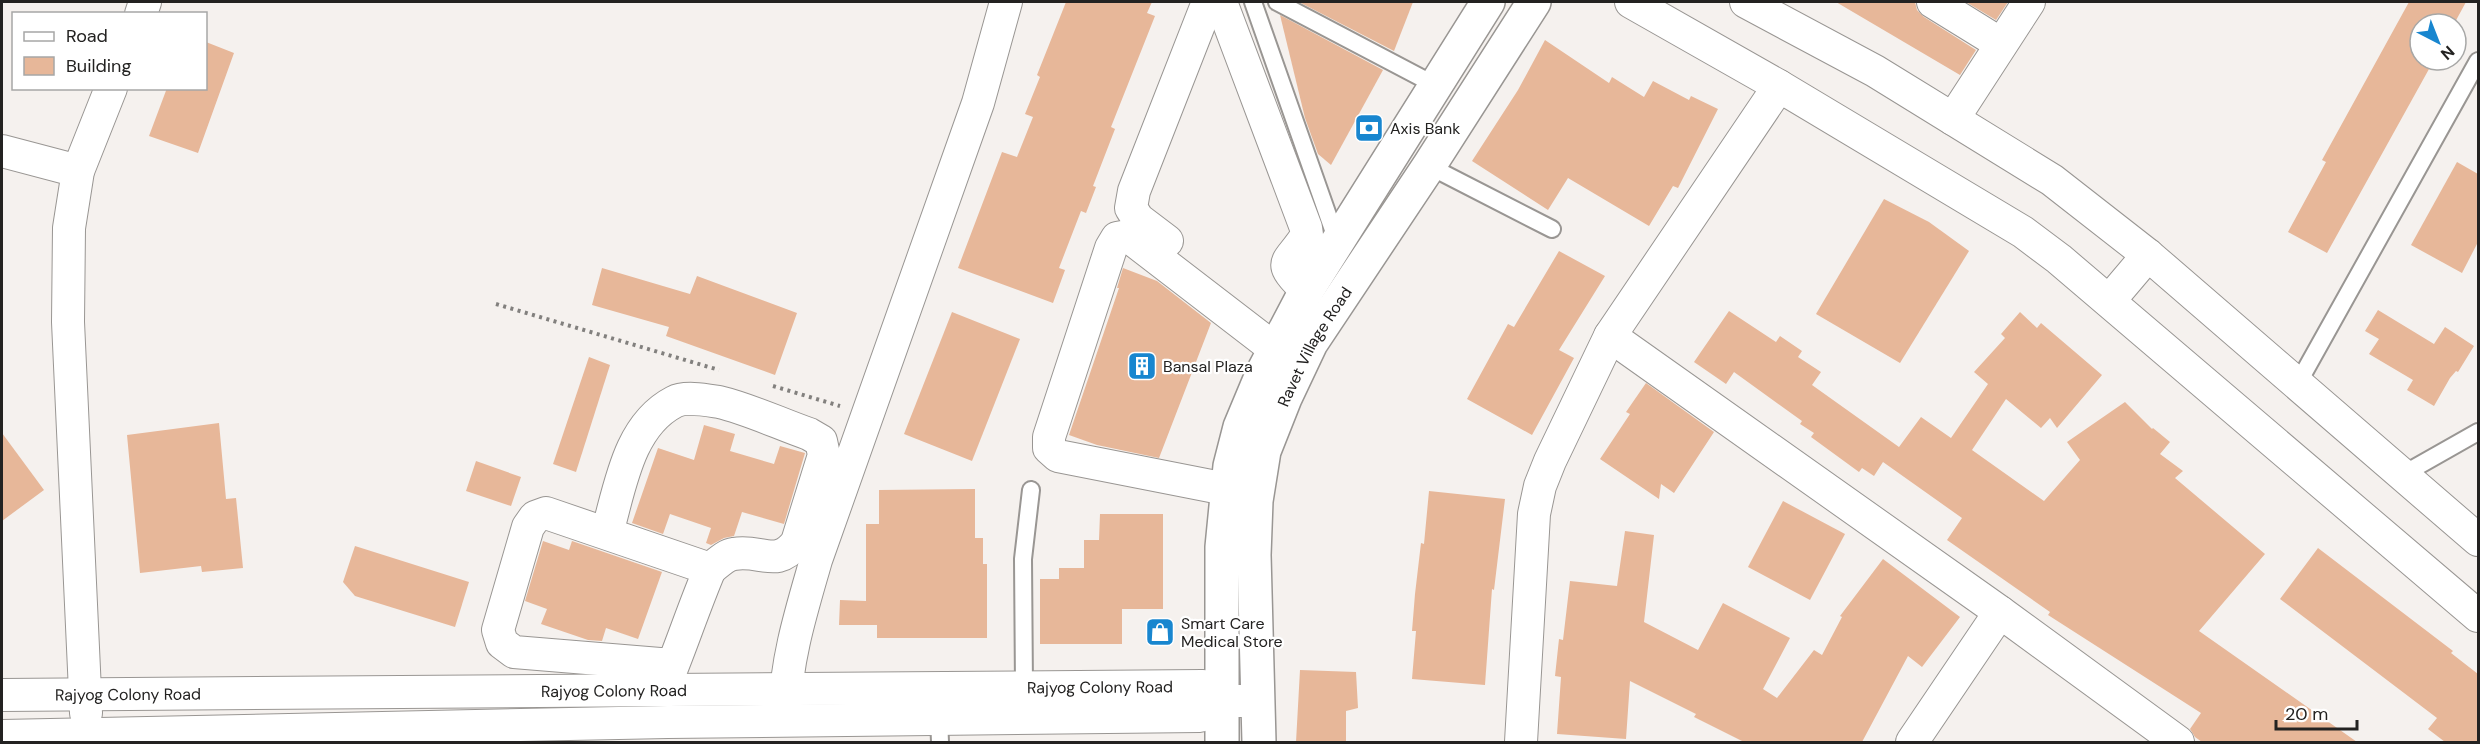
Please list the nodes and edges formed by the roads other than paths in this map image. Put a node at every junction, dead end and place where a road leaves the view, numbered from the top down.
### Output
1 (1004, 2) edge
2 (1208, 2) edge
3 (1221, 2) edge
4 (1253, 2) edge
5 (1277, 2) edge
6 (1488, 2) edge
7 (1534, 2) edge
8 (1631, 2) edge
9 (1746, 2) edge
10 (2029, 2) edge
11 (1939, 3) edge
12 (2001, 44) junction
13 (2478, 61) edge
14 (1435, 85) junction
15 (1779, 86) junction
16 (110, 90) edge
17 (1953, 119) junction
18 (2, 151) edge
19 (1429, 166) junction
20 (78, 171) junction
21 (1552, 229) dead end
22 (1337, 241) junction
23 (2148, 255) junction
24 (1306, 291) junction
25 (2109, 301) junction
26 (1610, 336) junction
27 (1280, 339) junction
28 (2297, 385) junction
29 (2478, 432) edge
30 (2402, 475) junction
31 (1226, 489) junction
32 (1031, 490) dead end
33 (607, 533) junction
34 (2478, 540) edge
35 (710, 569) junction
36 (2000, 612) junction
37 (2478, 616) edge
38 (668, 677) junction
39 (1024, 688) junction
40 (785, 689) junction
41 (85, 693) junction
42 (435, 693) junction
43 (2, 695) edge
44 (1221, 701) junction
45 (1257, 701) junction
46 (785, 720) junction
47 (939, 730) edge
48 (637, 732) edge
49 (668, 732) edge
50 (435, 735) edge
51 (2, 736) edge
52 (86, 738) edge
53 (1222, 742) edge
54 (1259, 742) edge
55 (1521, 742) edge
56 (1912, 742) edge
57 (2178, 742) edge

1 - 40 street
2 - 27 street
3 - 24 street
4 - 22 lane
5 - 14 lane
6 - 14 main road, Ravet Village Road
7 - 19 main road, Ravet Village Road
8 - 15 street
9 - 17 street
10 - 12 street
11 - 12 street
12 - 17 street
13 - 28 lane
14 - 22 main road, Ravet Village Road
15 - 25 street
15 - 26 street
16 - 20 street
17 - 23 street
18 - 20 street
19 - 21 lane
19 - 45 main road, Ravet Village Road
20 - 41 street
22 - 24 main road, Ravet Village Road
23 - 25 street
23 - 28 street
24 - 27 main road, Ravet Village Road
25 - 37 street
26 - 36 street
26 - 55 street
27 - 31 main road, Ravet Village Road
27 - 31 street
28 - 30 street
29 - 30 lane
30 - 34 street
31 - 44 main road, Ravet Village Road
32 - 39 lane
33 - 35 street
33 - 35 street
33 - 38 street
35 - 38 street
36 - 56 street
36 - 57 street
38 - 40 street, Rajyog Colony Road
38 - 42 street, Rajyog Colony Road
39 - 40 street, Rajyog Colony Road
39 - 44 street, Rajyog Colony Road
40 - 46 street
41 - 42 street, Rajyog Colony Road
41 - 43 street, Rajyog Colony Road
41 - 52 street
42 - 50 street
44 - 45 street
44 - 47 street, Rajyog Colony Road
44 - 53 main road, Ravet Village Road
45 - 54 main road, Ravet Village Road
46 - 47 street, Rajyog Colony Road
46 - 49 street, Rajyog Colony Road
48 - 49 street, Rajyog Colony Road
48 - 50 street, Rajyog Colony Road
50 - 52 street, Rajyog Colony Road
51 - 52 street, Rajyog Colony Road

